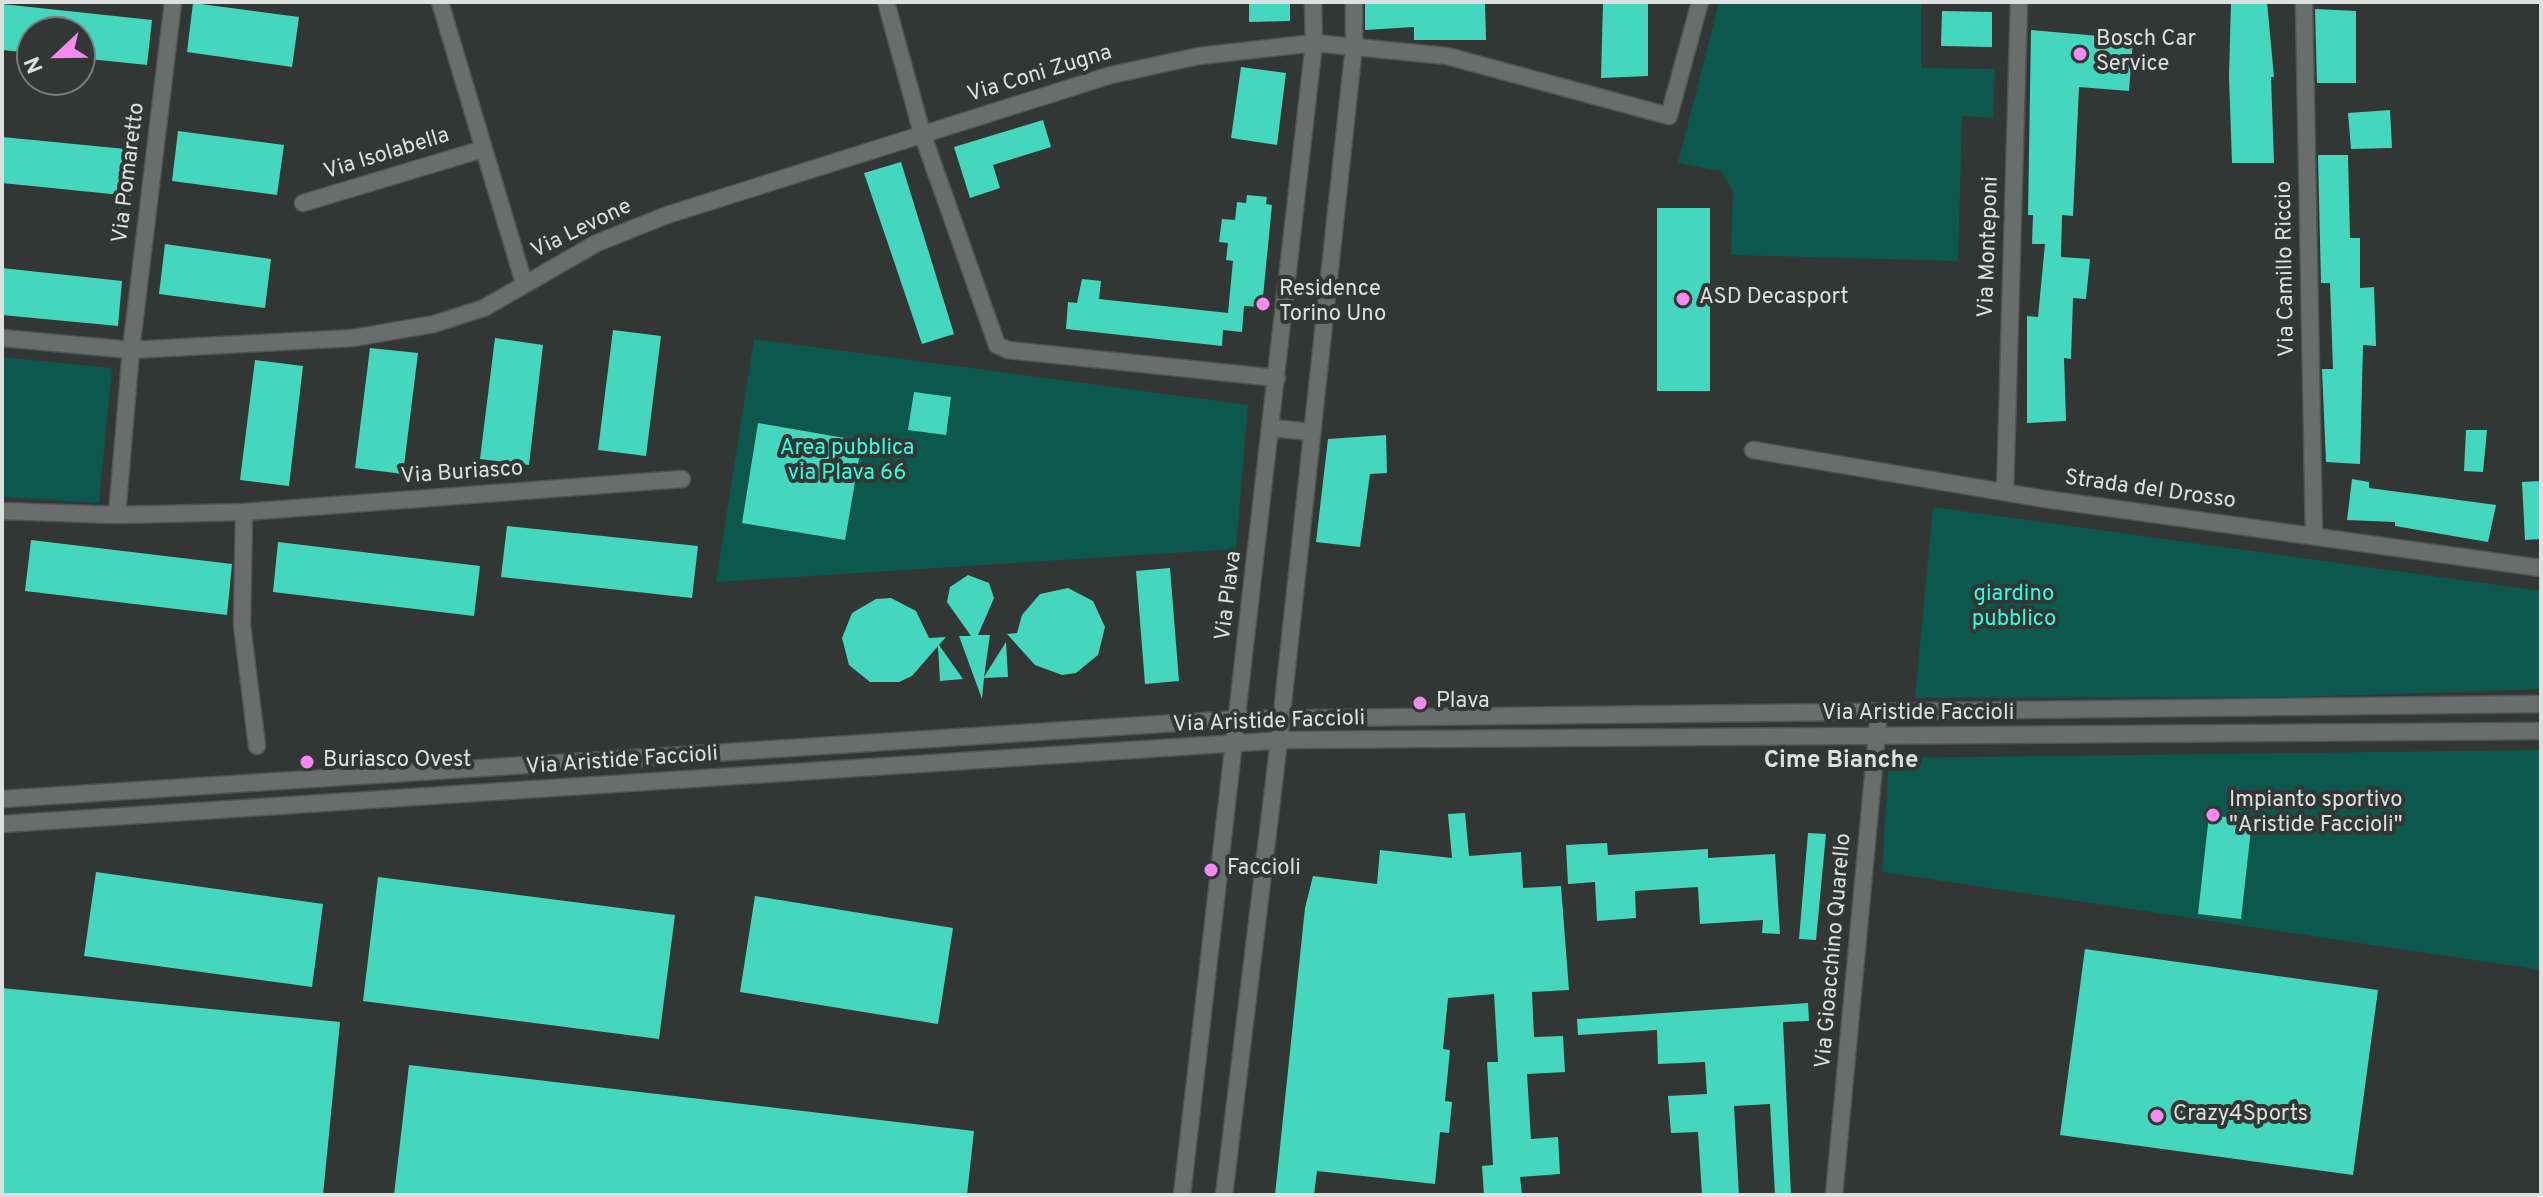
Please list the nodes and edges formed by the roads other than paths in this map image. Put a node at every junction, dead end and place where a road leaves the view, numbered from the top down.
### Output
1 (173, 2) edge
2 (440, 2) edge
3 (886, 2) edge
4 (1313, 2) edge
5 (1354, 2) edge
6 (1700, 2) edge
7 (2019, 2) edge
8 (2304, 2) edge
9 (1314, 43) junction
10 (1354, 46) junction
11 (922, 133) junction
12 (483, 149) junction
13 (303, 203) dead end
14 (524, 283) junction
15 (2, 338) edge
16 (131, 350) junction
17 (1277, 378) junction
18 (1271, 428) junction
19 (1312, 432) junction
20 (1753, 450) dead end
21 (682, 479) dead end
22 (2005, 492) junction
23 (2, 511) edge
24 (244, 512) junction
25 (117, 515) junction
26 (2314, 536) junction
27 (2541, 568) edge
28 (2541, 704) edge
29 (1879, 712) junction
30 (1238, 719) junction
31 (1280, 719) junction
32 (2541, 731) edge
33 (1877, 738) junction
34 (1279, 741) junction
35 (1236, 744) junction
36 (257, 746) dead end
37 (2, 799) edge
38 (2, 824) edge
39 (1182, 1195) edge
40 (1224, 1195) edge
41 (1834, 1195) edge

1 - 16 street, Via Pomaretto
2 - 12 street, Via Isolabella
3 - 11 street
4 - 9 street, Via Plava
5 - 10 street
6 - 10 street, Via Coni Zugna
7 - 22 street, Via Monteponi
8 - 26 street, Via Camillo Riccio
9 - 10 street, Via Coni Zugna
9 - 11 street, Via Coni Zugna
9 - 17 street, Via Plava
10 - 19 street
11 - 14 street, Via Levone
11 - 17 street
12 - 13 street, Via Isolabella
12 - 14 street, Via Isolabella
14 - 16 street, Via Levone
15 - 16 street
16 - 25 street
17 - 18 street, Via Plava
18 - 19 street
18 - 30 street, Via Plava
19 - 31 street
20 - 22 street, Strada del Drosso
21 - 24 street, Via Buriasco
22 - 26 street, Strada del Drosso
23 - 25 street, Via Buriasco
24 - 25 street, Via Buriasco
24 - 36 street
26 - 27 street, Strada del Drosso
28 - 29 street, Via Aristide Faccioli
29 - 31 street, Via Aristide Faccioli
29 - 33 street, Via Gioacchino Quarello
30 - 31 street, Via Aristide Faccioli
30 - 35 street, Via Plava
30 - 37 street, Via Aristide Faccioli
31 - 34 street
32 - 33 street, Via Aristide Faccioli
33 - 34 street, Via Aristide Faccioli
33 - 41 street, Via Gioacchino Quarello
34 - 35 street, Via Aristide Faccioli
34 - 40 street
35 - 38 street, Via Aristide Faccioli
35 - 39 street, Via Plava

